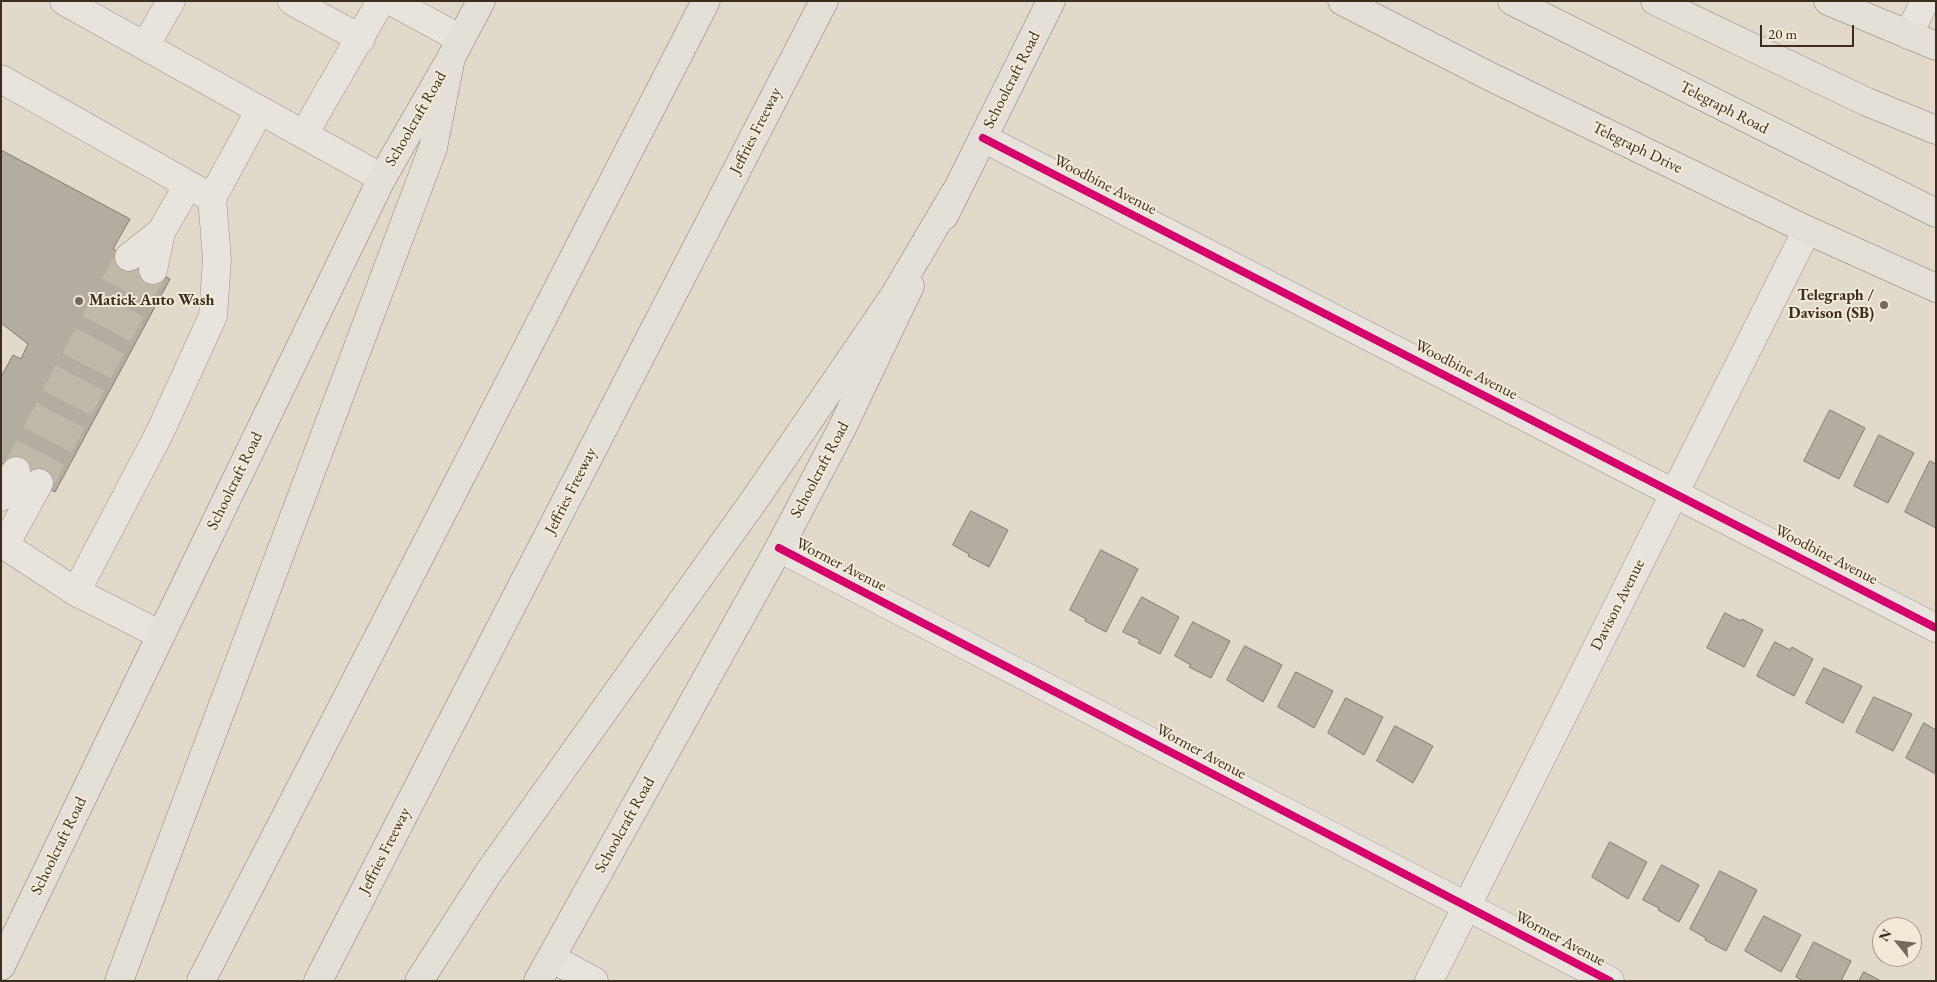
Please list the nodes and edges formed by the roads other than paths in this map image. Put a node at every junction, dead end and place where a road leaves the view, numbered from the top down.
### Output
1 (64, 1) edge
2 (170, 1) edge
3 (292, 1) edge
4 (382, 1) edge
5 (391, 1) edge
6 (481, 1) edge
7 (706, 1) edge
8 (824, 1) edge
9 (1051, 1) edge
10 (1342, 1) edge
11 (1512, 1) edge
12 (1655, 1) edge
13 (1828, 1) edge
14 (1925, 1) edge
15 (1908, 35) junction
16 (361, 39) junction
17 (145, 46) junction
18 (1936, 46) edge
19 (456, 48) junction
20 (1, 79) edge
21 (260, 110) junction
22 (1936, 130) edge
23 (304, 134) junction
24 (982, 138) junction
25 (382, 178) junction
26 (188, 184) junction
27 (954, 194) junction
28 (212, 198) junction
29 (1936, 213) edge
30 (1807, 230) junction
31 (161, 232) junction
32 (129, 257) tunnel mouth
33 (153, 270) tunnel mouth
34 (1936, 288) edge
35 (1674, 493) junction
36 (1, 497) edge
37 (3, 544) edge
38 (779, 548) junction
39 (76, 592) junction
40 (1936, 628) edge
41 (161, 636) junction
42 (1467, 906) junction
43 (1, 966) edge
44 (544, 970) edge
45 (119, 981) edge
46 (200, 981) edge
47 (318, 981) edge
48 (419, 981) edge
49 (594, 981) edge
50 (1429, 981) edge
51 (1610, 981) edge

1 - 17 street
2 - 17 street
3 - 16 street
4 - 16 street
5 - 19 street
6 - 19 main road, Schoolcraft Road
7 - 46 main road
8 - 47 main road, Jeffries Freeway
9 - 24 main road, Schoolcraft Road
10 - 30 main road, Telegraph Drive
11 - 29 main road, Telegraph Road
12 - 22 main road
13 - 15 main road
14 - 15 street
15 - 18 main road
16 - 23 street
17 - 21 street
19 - 25 main road, Schoolcraft Road
19 - 45 main road
20 - 26 street
21 - 23 street
21 - 28 street
23 - 25 street
24 - 27 main road, Schoolcraft Road
24 - 35 street, Woodbine Avenue
25 - 41 main road, Schoolcraft Road
26 - 28 street
26 - 31 street
27 - 38 main road, Schoolcraft Road
27 - 48 main road
28 - 39 street
30 - 34 main road, Telegraph Drive
30 - 35 street, Davison Avenue
31 - 32 street
31 - 33 street
35 - 40 street, Woodbine Avenue
35 - 42 street, Davison Avenue
36 - 37 street
37 - 39 street
38 - 42 street, Wormer Avenue
38 - 44 main road, Schoolcraft Road
39 - 41 street
41 - 43 main road, Schoolcraft Road
42 - 50 street, Davison Avenue
42 - 51 street, Wormer Avenue
44 - 49 street

